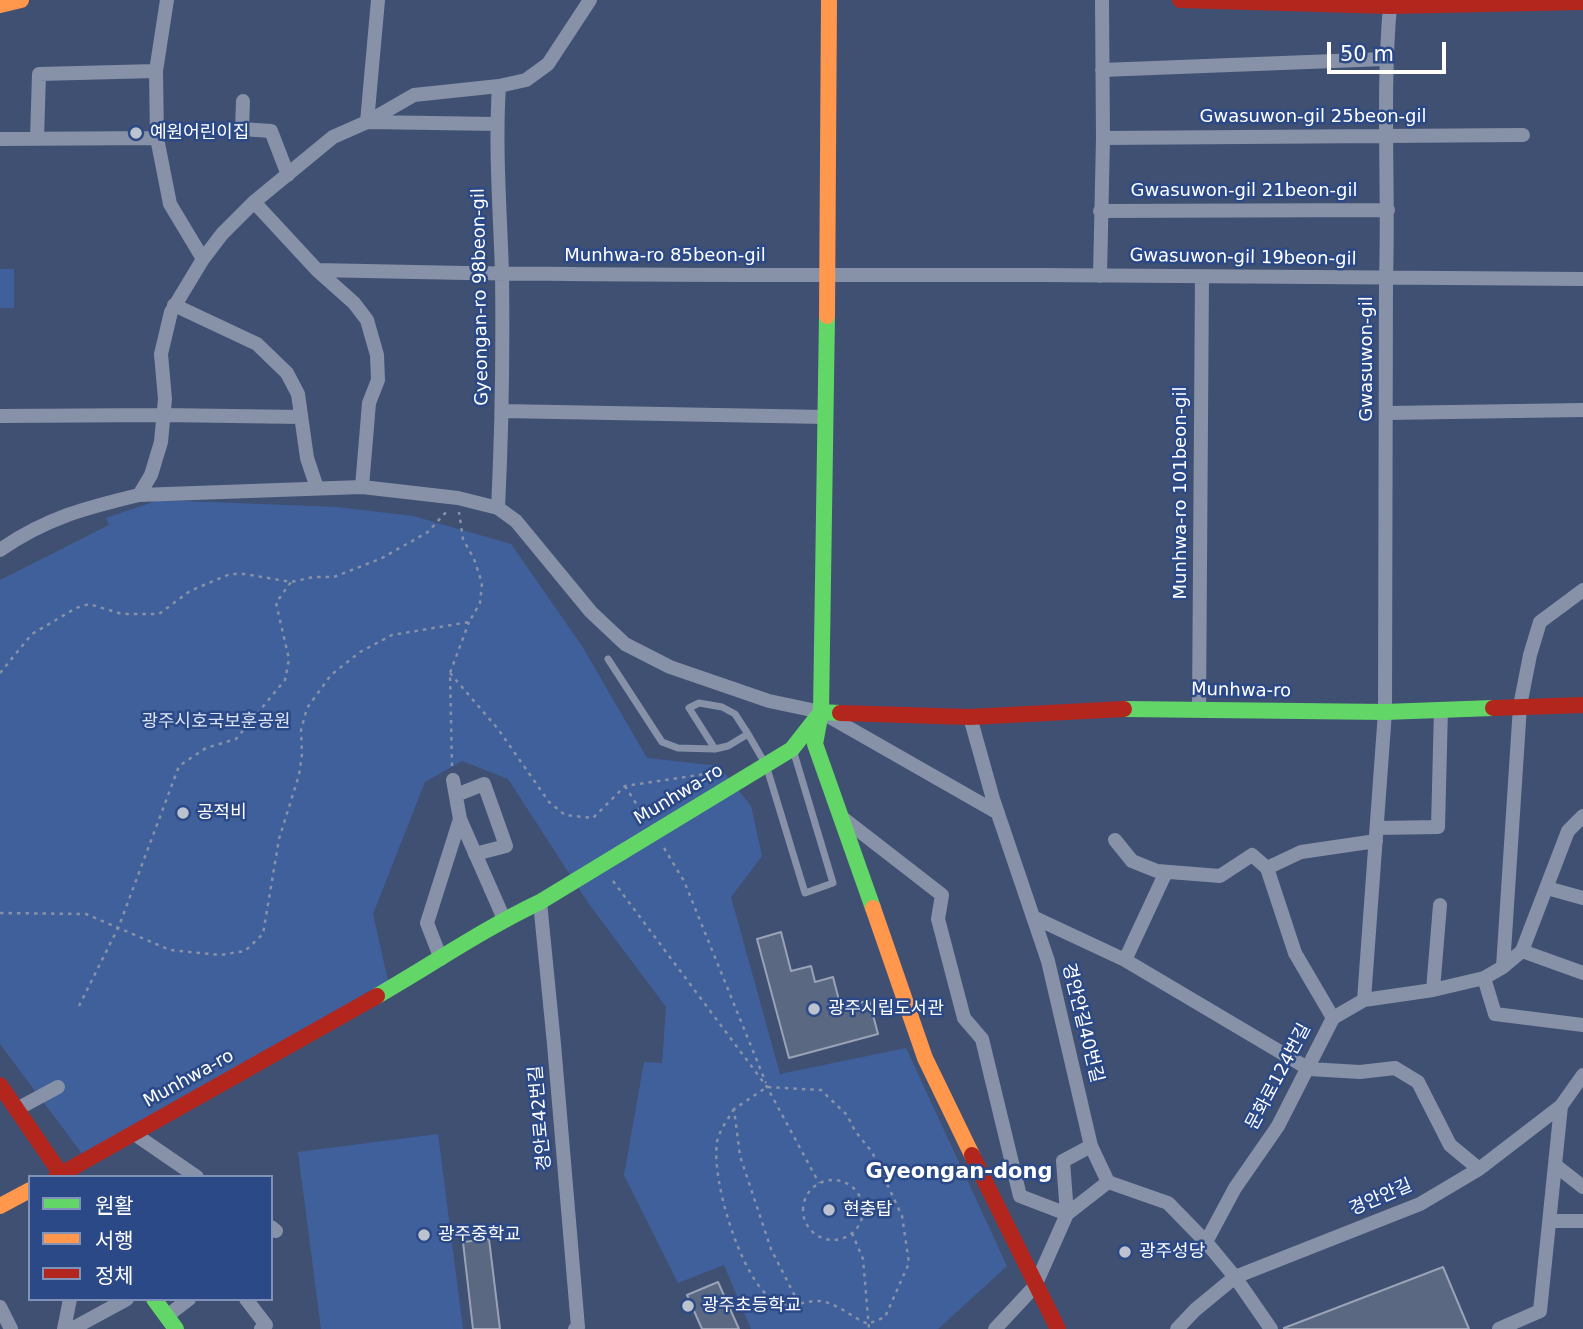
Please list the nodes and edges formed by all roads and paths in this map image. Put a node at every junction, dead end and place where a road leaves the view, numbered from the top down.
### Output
1 (21, 0) edge
2 (167, 0) edge
3 (378, 0) edge
4 (590, 0) edge
5 (829, 0) edge
6 (1102, 0) edge
7 (1180, 0) edge
8 (1583, 2) edge
9 (0, 5) edge
10 (1390, 6) junction
11 (1385, 59) junction
12 (1102, 70) junction
13 (156, 71) junction
14 (499, 86) junction
15 (243, 102) dead end
16 (367, 122) junction
17 (497, 124) junction
18 (1523, 135) dead end
19 (1387, 136) junction
20 (0, 138) edge
21 (157, 138) junction
22 (1103, 138) junction
23 (37, 139) junction
24 (288, 175) junction
25 (254, 202) junction
26 (1388, 210) junction
27 (1100, 211) junction
28 (203, 259) junction
29 (317, 271) junction
30 (502, 274) junction
31 (828, 276) junction
32 (1100, 276) junction
33 (1202, 277) junction
34 (1386, 279) junction
35 (1583, 279) edge
36 (174, 306) junction
37 (1583, 410) edge
38 (502, 411) junction
39 (1387, 413) junction
40 (163, 415) junction
41 (0, 416) edge
42 (301, 417) junction
43 (825, 417) junction
44 (362, 487) junction
45 (317, 488) junction
46 (139, 495) junction
47 (458, 498) junction
48 (498, 508) junction
49 (0, 550) edge
50 (291, 582) junction
51 (1583, 590) edge
52 (468, 622) junction
53 (608, 659) dead end
54 (0, 673) edge
55 (450, 673) junction
56 (1583, 705) edge
57 (1520, 706) junction
58 (1199, 709) junction
59 (1441, 709) junction
60 (821, 712) junction
61 (1385, 712) junction
62 (970, 717) junction
63 (748, 734) junction
64 (715, 749) junction
65 (792, 749) junction
66 (766, 765) junction
67 (728, 771) dead end
68 (453, 780) joint
69 (456, 795) junction
70 (998, 813) junction
71 (1583, 816) edge
72 (843, 818) junction
73 (460, 819) junction
74 (1377, 835) junction
75 (1115, 840) dead end
76 (475, 854) junction
77 (600, 864) junction
78 (1267, 868) junction
79 (1166, 872) junction
80 (684, 881) dead end
81 (1547, 888) junction
82 (1583, 898) edge
83 (540, 902) junction
84 (1440, 905) dead end
85 (0, 912) edge
86 (1033, 917) junction
87 (504, 919) junction
88 (118, 926) junction
89 (1522, 951) junction
90 (441, 959) junction
91 (1125, 960) junction
92 (1503, 967) junction
93 (1583, 973) edge
94 (1483, 978) junction
95 (1433, 990) junction
96 (1364, 1000) junction
97 (79, 1006) dead end
98 (1333, 1018) junction
99 (1583, 1025) edge
100 (1309, 1069) junction
101 (1583, 1075) edge
102 (0, 1085) edge
103 (58, 1087) dead end
104 (767, 1087) junction
105 (1562, 1106) junction
106 (17, 1109) junction
107 (734, 1109) junction
108 (133, 1133) junction
109 (1091, 1146) junction
110 (1555, 1164) junction
111 (1479, 1169) junction
112 (59, 1175) edge
113 (62, 1175) edge
114 (194, 1175) edge
115 (1108, 1182) junction
116 (819, 1184) junction
117 (1583, 1187) edge
118 (28, 1191) edge
119 (0, 1206) edge
120 (1067, 1214) junction
121 (1550, 1221) junction
122 (1583, 1221) edge
123 (852, 1233) junction
124 (1206, 1242) junction
125 (1235, 1277) junction
126 (1035, 1286) junction
127 (70, 1301) edge
128 (123, 1301) edge
129 (155, 1301) edge
130 (188, 1301) edge
131 (248, 1301) edge
132 (800, 1306) junction
133 (0, 1307) edge
134 (171, 1323) edge
135 (869, 1327) edge
136 (11, 1329) edge
137 (64, 1329) edge
138 (72, 1329) edge
139 (261, 1329) edge
140 (575, 1329) edge
141 (995, 1329) edge
142 (1058, 1329) edge
143 (1177, 1329) edge
144 (1271, 1329) edge
145 (1499, 1329) edge

1 - 9 street
2 - 13 street
3 - 16 street
4 - 14 street
5 - 31 street
6 - 12 street
7 - 10 street
8 - 10 street
10 - 11 street, Gwasuwon-gil
11 - 12 street
11 - 19 street, Gwasuwon-gil
12 - 22 street
13 - 21 street
13 - 23 street
14 - 16 street
14 - 17 street, Gyeongan-ro 98beon-gil
15 - 24 street
16 - 17 street
16 - 24 street
17 - 30 street, Gyeongan-ro 98beon-gil
18 - 19 street, Gwasuwon-gil 25beon-gil
19 - 22 street, Gwasuwon-gil 25beon-gil
19 - 26 street, Gwasuwon-gil
20 - 23 street
21 - 23 street
21 - 28 street
22 - 27 street
24 - 25 street
25 - 28 street
25 - 29 street
26 - 27 street, Gwasuwon-gil 21beon-gil
26 - 34 street, Gwasuwon-gil
27 - 32 street
28 - 36 street
29 - 30 street, Munhwa-ro 85beon-gil
29 - 44 street
30 - 31 street, Munhwa-ro 85beon-gil
30 - 38 street, Gyeongan-ro 98beon-gil
31 - 32 street, Gwasuwon-gil 19beon-gil
31 - 43 street
32 - 33 street, Gwasuwon-gil 19beon-gil
33 - 34 street, Gwasuwon-gil 19beon-gil
33 - 58 street, Munhwa-ro 101beon-gil
34 - 35 street, Gwasuwon-gil 19beon-gil
34 - 39 street, Gwasuwon-gil
36 - 40 street
36 - 42 street
37 - 39 street
38 - 43 street
38 - 48 street, Gyeongan-ro 98beon-gil
39 - 61 street, Gwasuwon-gil
40 - 41 street
40 - 42 street
40 - 46 street
42 - 45 street
43 - 60 street
44 - 45 street
44 - 47 street
45 - 46 street
46 - 49 street
47 - 48 street
47 - 50 path
47 - 52 path
48 - 60 street
50 - 54 path
50 - 88 path
51 - 57 street
52 - 55 path
52 - 88 path
53 - 64 lane
55 - 67 path
55 - 68 path
56 - 57 street, Munhwa-ro
57 - 59 street, Munhwa-ro
57 - 92 street
58 - 61 street, Munhwa-ro
58 - 62 street, Munhwa-ro
59 - 61 street, Munhwa-ro
59 - 74 street
60 - 62 street, Munhwa-ro
60 - 65 street, Munhwa-ro
60 - 70 street
60 - 72 street
61 - 74 street
62 - 70 street, 경안안길40번길
63 - 64 lane
63 - 64 lane
63 - 66 lane
65 - 66 street, Munhwa-ro
65 - 66 lane
66 - 77 street, Munhwa-ro
68 - 69 street
69 - 73 street
69 - 76 street
70 - 86 street, 경안안길40번길
71 - 81 street, 문화로124번길
72 - 120 street
72 - 126 street
73 - 76 street
73 - 90 street
74 - 78 street
74 - 96 street
75 - 79 street
76 - 87 street
77 - 83 street, Munhwa-ro
77 - 104 path
78 - 79 street
78 - 98 street
79 - 91 street
80 - 104 path
81 - 82 street
81 - 89 street, 문화로124번길
83 - 87 street, Munhwa-ro
83 - 140 street, 경안로42번길
84 - 95 street
85 - 88 path
86 - 91 street
86 - 109 street, 경안안길40번길
87 - 90 street, Munhwa-ro
88 - 97 path
89 - 92 street, 문화로124번길
89 - 93 street
90 - 108 street, Munhwa-ro
91 - 100 street
92 - 94 street, 문화로124번길
94 - 95 street, 문화로124번길
94 - 99 street
95 - 96 street, 문화로124번길
96 - 98 street, 문화로124번길
98 - 100 street, 문화로124번길
100 - 111 street
100 - 124 street, 문화로124번길
101 - 105 street, 경안안길
102 - 106 street
103 - 106 street
104 - 107 path
104 - 116 path
104 - 135 path
105 - 110 street
105 - 111 street, 경안안길
106 - 112 street
107 - 132 path
107 - 132 path
108 - 113 street, Munhwa-ro
108 - 114 street
109 - 115 street, 경안안길40번길
109 - 120 street
110 - 117 street
110 - 121 street
111 - 125 street, 경안안길
115 - 120 street
115 - 124 street
116 - 123 path
116 - 123 path
118 - 119 street
120 - 126 street
121 - 122 street
121 - 145 street
123 - 135 path
124 - 125 street
125 - 143 street, 경안안길
125 - 144 street
126 - 141 street
126 - 142 street
127 - 137 street
128 - 138 street
129 - 134 street
130 - 134 street
131 - 139 street
132 - 135 path
133 - 136 street

